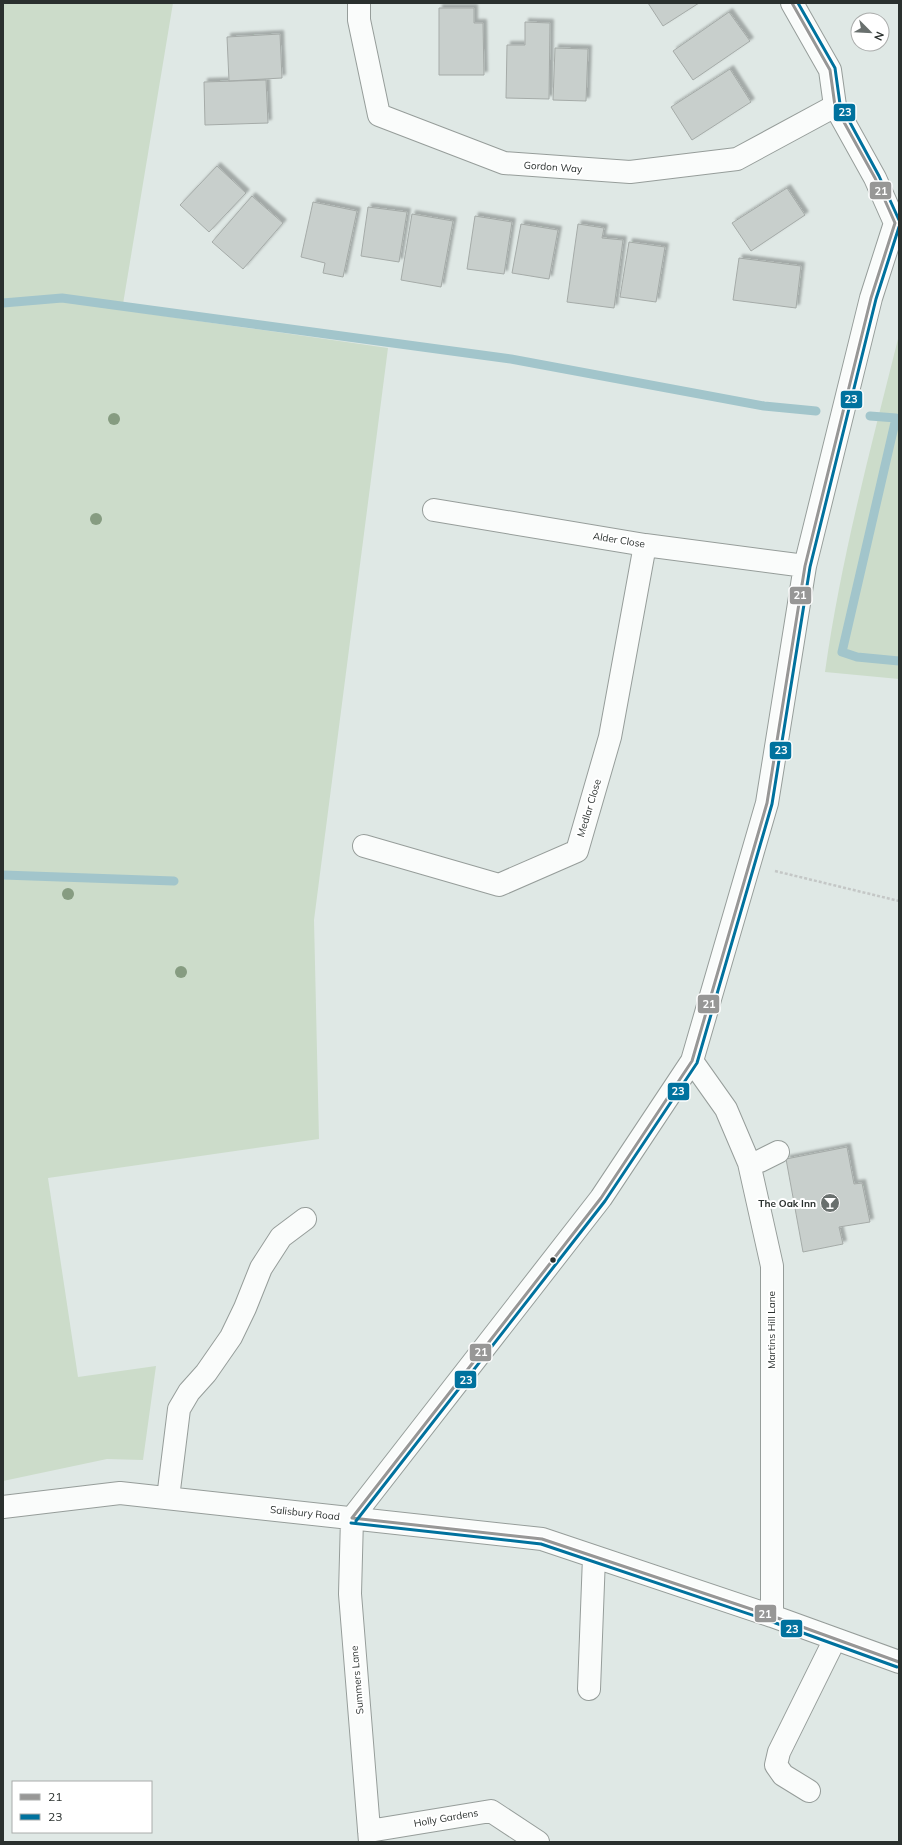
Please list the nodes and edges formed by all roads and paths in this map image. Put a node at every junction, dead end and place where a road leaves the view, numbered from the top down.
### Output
1 (359, 3) edge
2 (792, 3) edge
3 (835, 106) junction
4 (897, 222) edge
5 (434, 510) dead end
6 (645, 545) junction
7 (805, 566) junction
8 (364, 846) dead end
9 (749, 865) junction
10 (899, 901) edge
11 (692, 1061) junction
12 (778, 1152) dead end
13 (749, 1163) junction
14 (305, 1219) dead end
15 (168, 1498) junction
16 (3, 1507) edge
17 (352, 1518) junction
18 (594, 1557) junction
19 (772, 1616) junction
20 (835, 1639) junction
21 (899, 1662) edge
22 (589, 1690) dead end
23 (809, 1791) dead end
24 (369, 1837) edge
25 (538, 1842) edge

1 - 3 street, Gordon Way
2 - 3 street
3 - 4 street
4 - 7 street
5 - 6 street, Alder Close
6 - 7 street, Alder Close
6 - 8 street, Medlar Close
7 - 9 street
9 - 10 path
9 - 11 street
11 - 13 street, Martins Hill Lane
11 - 17 street
12 - 13 street
13 - 19 street, Martins Hill Lane
14 - 15 street
15 - 16 street, Salisbury Road
15 - 17 street, Salisbury Road
17 - 18 street, Salisbury Road
17 - 24 street, Summers Lane
18 - 19 street, Salisbury Road
18 - 22 street
19 - 20 street, Salisbury Road
20 - 21 street, Salisbury Road
20 - 23 street
24 - 25 street, Holly Gardens

